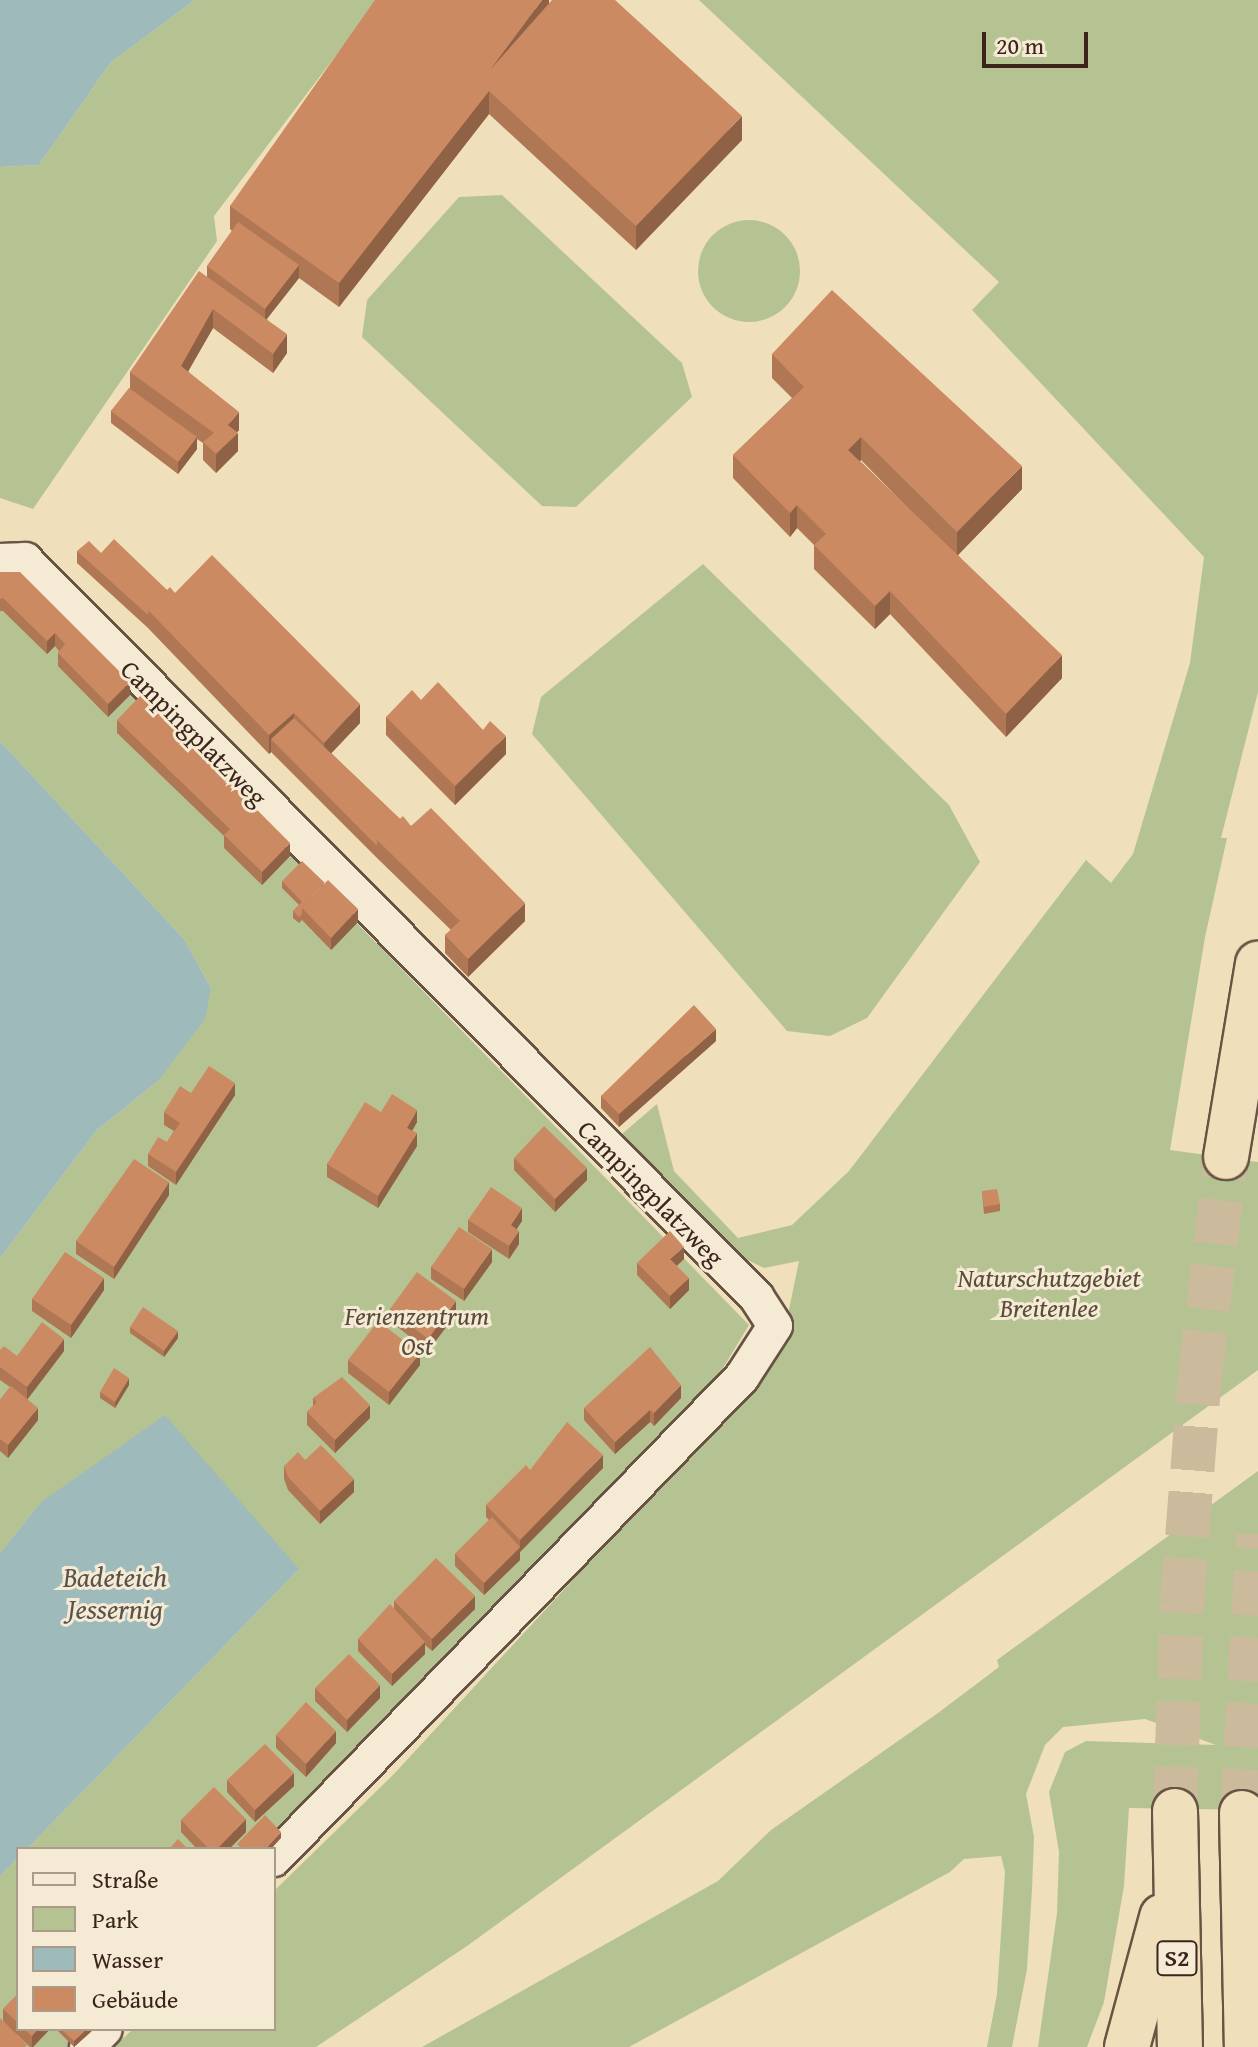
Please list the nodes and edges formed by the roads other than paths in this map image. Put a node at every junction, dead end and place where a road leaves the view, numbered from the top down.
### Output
1 (12, 560) edge
2 (1258, 964) edge
3 (1226, 1157) tunnel mouth
4 (1175, 1811) tunnel mouth
5 (1242, 1813) tunnel mouth
6 (276, 1857) edge
7 (1175, 1868) junction
8 (103, 2031) edge
9 (87, 2047) edge
10 (1127, 2047) edge
11 (1180, 2047) edge
12 (1247, 2047) edge

1 - 6 street, Campingplatzweg
2 - 3 highway
4 - 7 highway, S2
5 - 12 highway
7 - 10 highway
7 - 11 highway, S2
8 - 9 street

